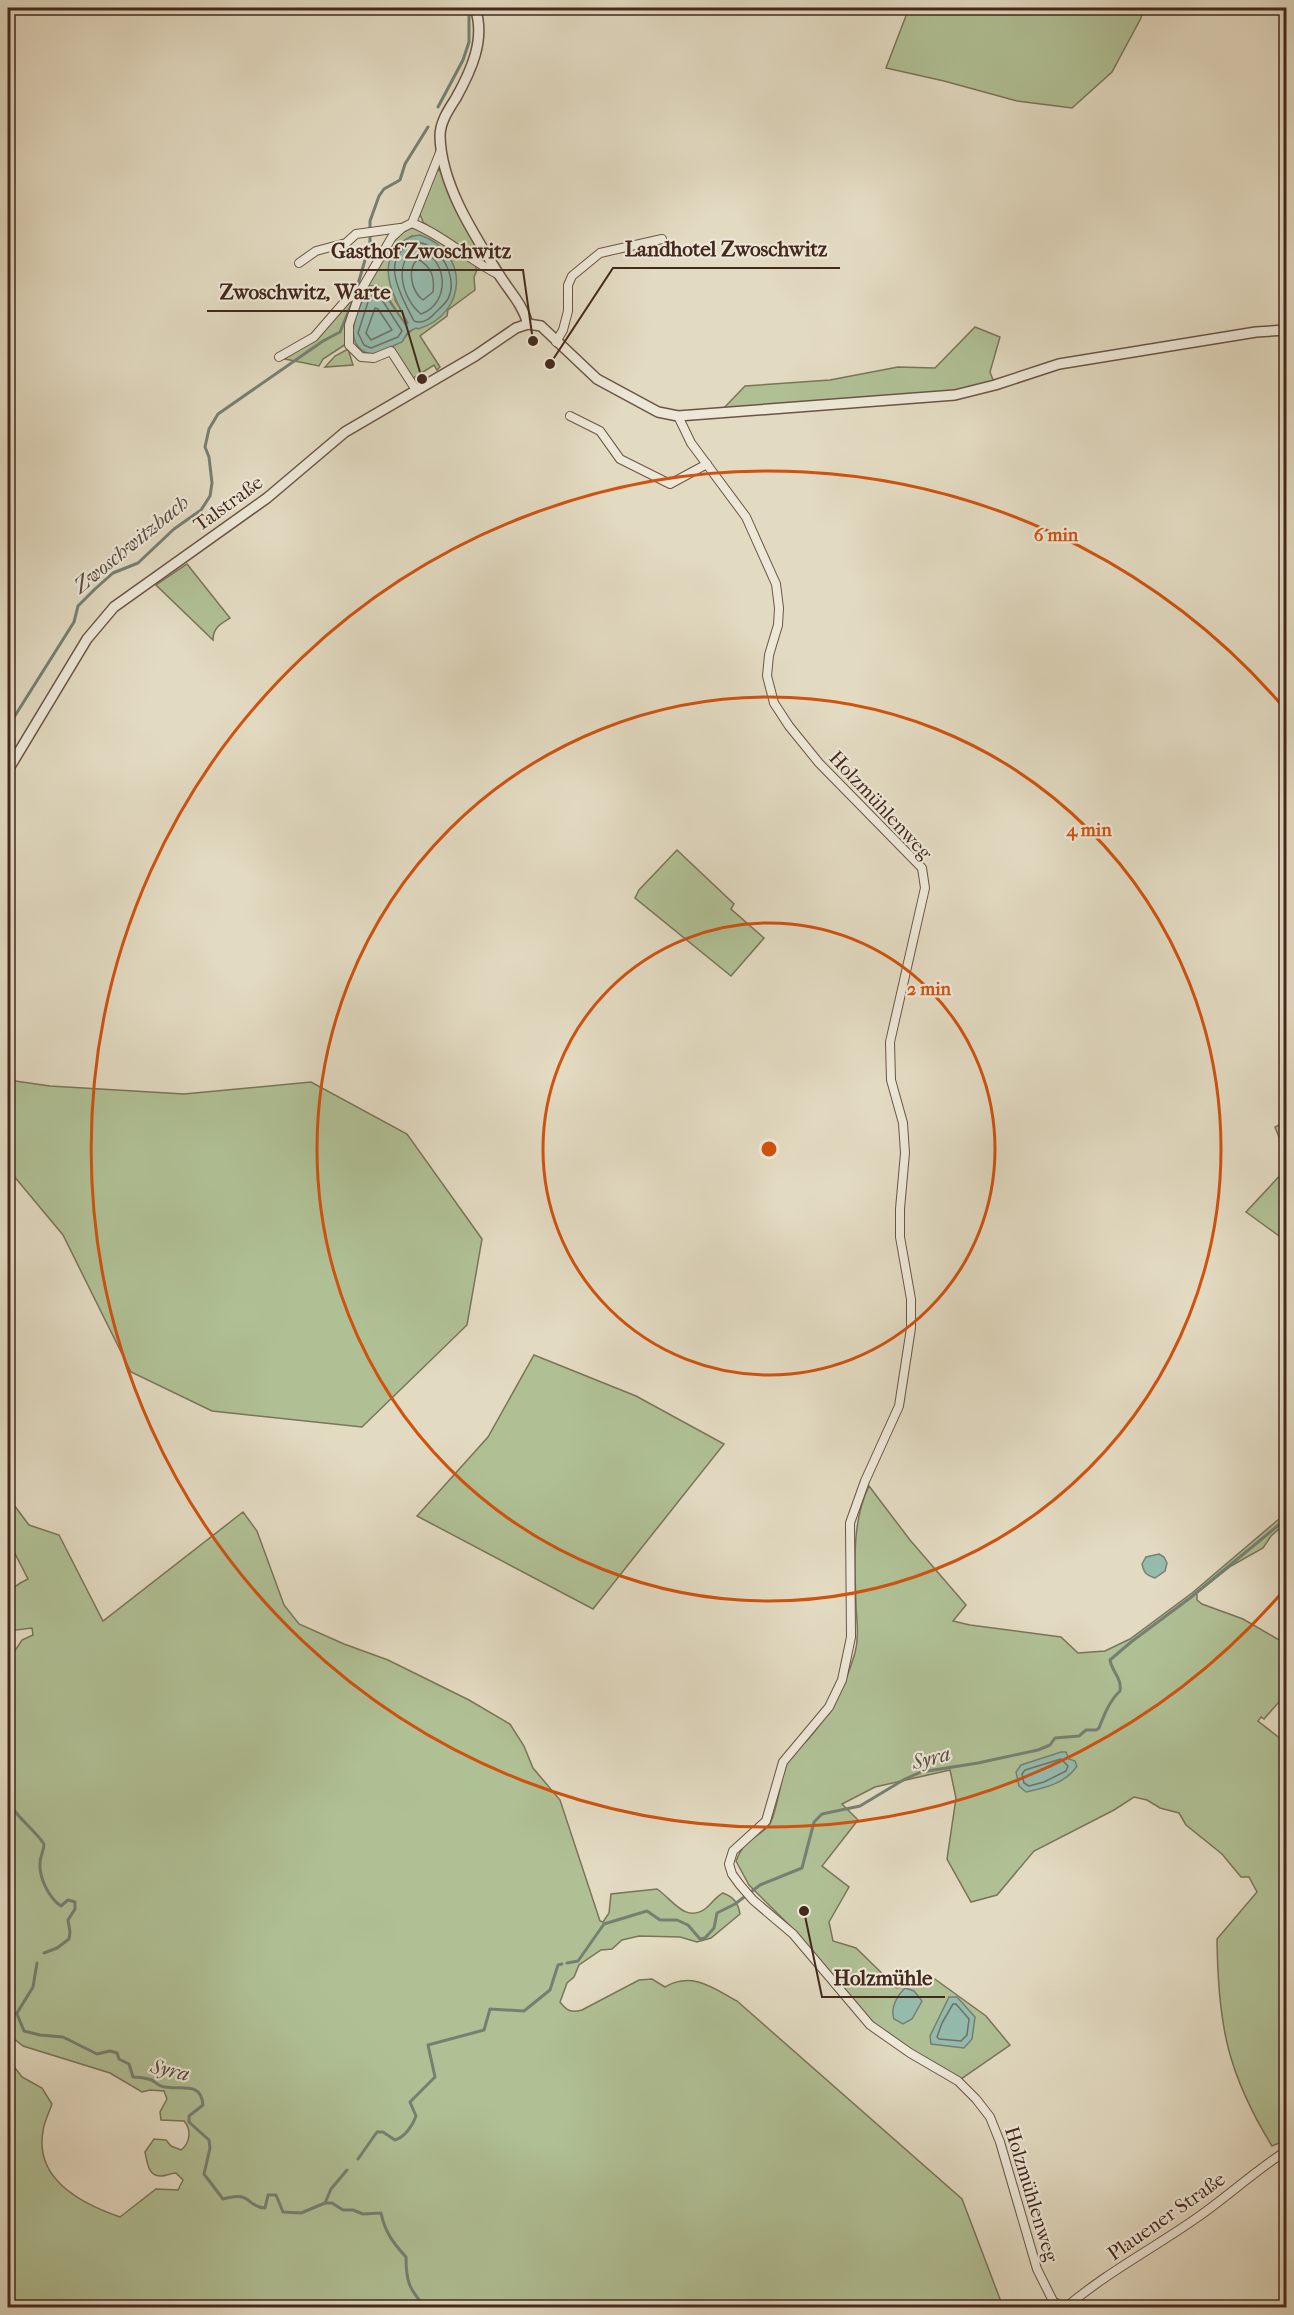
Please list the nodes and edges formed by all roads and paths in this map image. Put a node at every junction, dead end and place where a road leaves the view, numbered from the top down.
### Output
1 (475, 8) edge
2 (441, 149) junction
3 (412, 223) junction
4 (402, 228) junction
5 (662, 239) dead end
6 (299, 263) dead end
7 (499, 275) junction
8 (360, 292) junction
9 (528, 324) junction
10 (1287, 330) edge
11 (556, 342) junction
12 (279, 357) dead end
13 (416, 390) junction
14 (570, 416) dead end
15 (678, 416) junction
16 (706, 464) junction
17 (8, 770) edge
18 (1287, 2151) edge
19 (1064, 2307) edge

1 - 2 street
2 - 3 street
2 - 7 street
3 - 4 street
3 - 7 street
4 - 6 street
4 - 8 street
5 - 11 street
7 - 9 street
8 - 12 street
8 - 13 street
9 - 11 street
9 - 13 street, Talstraße
10 - 15 street
11 - 15 street
13 - 17 street, Talstraße
14 - 16 street
15 - 16 street, Holzmühlenweg
16 - 19 street, Holzmühlenweg
18 - 19 street, Plauener Straße

